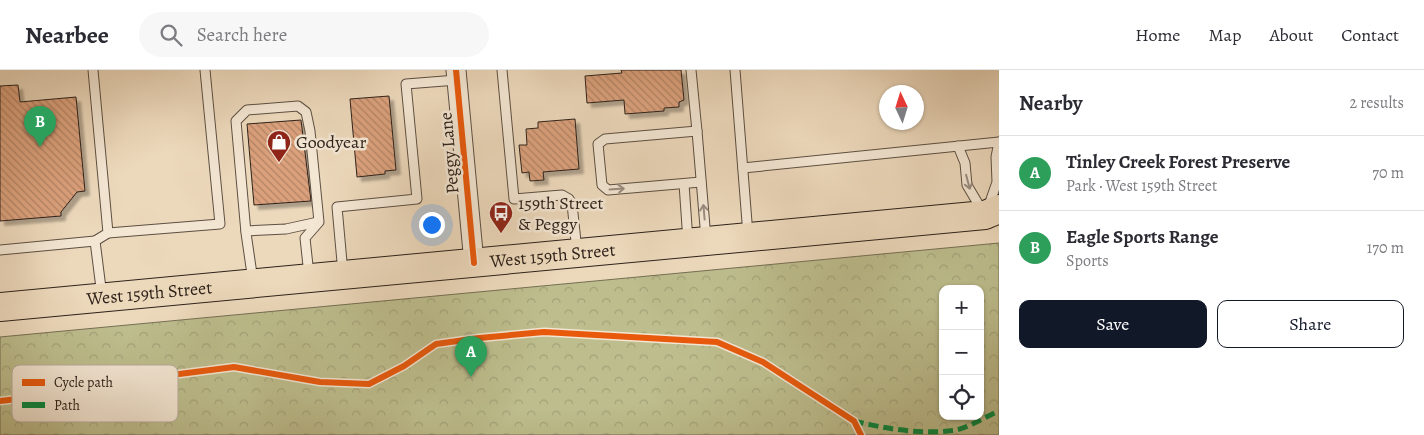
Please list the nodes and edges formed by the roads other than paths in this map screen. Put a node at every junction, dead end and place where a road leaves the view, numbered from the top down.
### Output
1 (93, 70) edge
2 (205, 70) edge
3 (502, 70) edge
4 (691, 70) edge
5 (735, 70) edge
6 (458, 73) edge
7 (696, 131) junction
8 (999, 142) edge
9 (958, 146) junction
10 (743, 168) junction
11 (702, 182) junction
12 (684, 184) junction
13 (994, 215) edge
14 (318, 222) junction
15 (246, 231) junction
16 (108, 233) junction
17 (748, 238) junction
18 (95, 241) junction
19 (697, 243) junction
20 (0, 250) edge
21 (577, 254) junction
22 (474, 263) junction
23 (343, 275) junction
24 (309, 278) junction
25 (254, 284) junction
26 (102, 298) junction
27 (0, 307) edge

1 - 16 lane
2 - 16 lane
3 - 21 lane
4 - 7 lane
5 - 10 lane
6 - 22 street, Peggy Lane
6 - 23 lane
7 - 11 lane
7 -> 12 lane
8 - 9 lane
8 - 13 lane
9 - 10 lane
9 -> 13 lane
10 - 17 lane
11 - 12 lane
19 -> 11 lane
12 - 19 lane
13 - 17 main road, West 159th Street
14 - 15 lane
14 - 15 lane
14 - 24 lane
15 - 25 lane
16 - 18 lane
17 - 19 main road, West 159th Street
18 - 20 lane
18 - 26 lane
19 - 21 main road, West 159th Street
21 - 22 main road, West 159th Street
22 - 23 main road, West 159th Street
23 - 24 main road, West 159th Street
24 - 25 main road, West 159th Street
25 - 26 main road, West 159th Street
26 - 27 main road, West 159th Street

